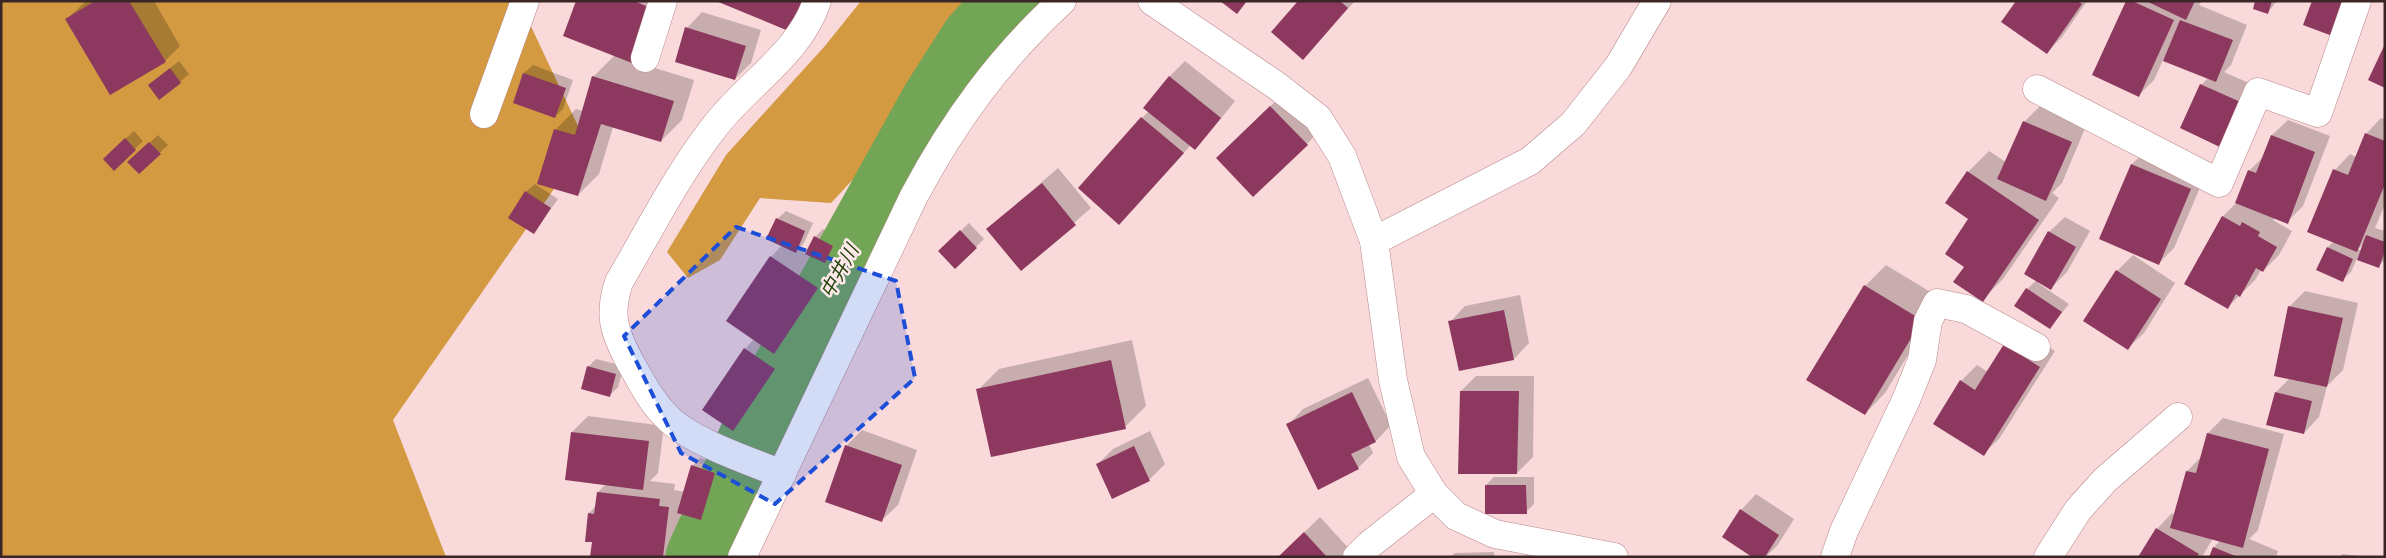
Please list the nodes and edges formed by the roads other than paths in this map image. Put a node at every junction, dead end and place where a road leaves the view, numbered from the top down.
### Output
1 (524, 1) edge
2 (663, 1) edge
3 (817, 1) edge
4 (1062, 1) edge
5 (1152, 1) edge
6 (1657, 1) edge
7 (2356, 1) edge
8 (645, 58) dead end
9 (2037, 90) dead end
10 (484, 114) dead end
11 (1374, 241) junction
12 (2036, 347) dead end
13 (2178, 417) dead end
14 (774, 470) junction
15 (1434, 494) junction
16 (742, 557) edge
17 (1357, 557) edge
18 (1614, 557) edge
19 (1835, 557) edge
20 (2048, 557) edge

1 - 10 street
2 - 8 street
3 - 14 street
4 - 14 street
5 - 11 street
6 - 11 street
7 - 9 street
11 - 15 street
12 - 19 street
13 - 20 street
14 - 16 street
15 - 17 street
15 - 18 street

